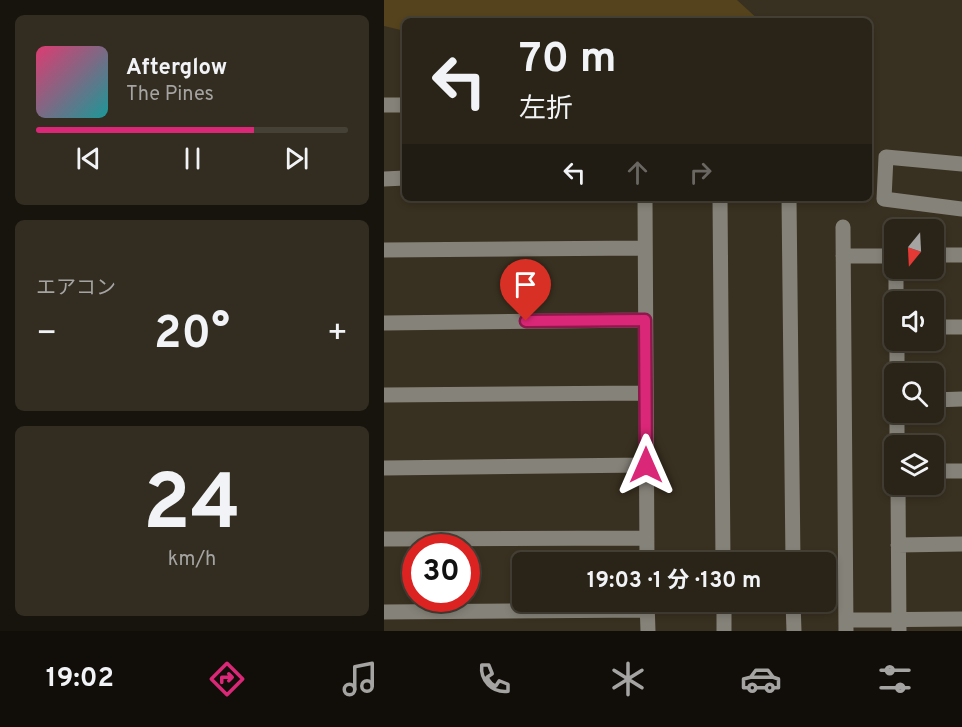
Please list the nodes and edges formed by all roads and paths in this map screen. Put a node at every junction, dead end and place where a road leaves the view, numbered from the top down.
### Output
1 (384, 105) edge
2 (402, 105) edge
3 (962, 164) edge
4 (384, 178) edge
5 (402, 178) edge
6 (645, 201) edge
7 (720, 201) edge
8 (789, 201) edge
9 (962, 209) edge
10 (843, 227) dead end
11 (645, 248) junction
12 (384, 250) edge
13 (944, 255) edge
14 (962, 255) edge
15 (843, 256) junction
16 (884, 256) edge
17 (645, 320) junction
18 (384, 323) edge
19 (944, 327) edge
20 (962, 327) edge
21 (646, 393) junction
22 (384, 395) edge
23 (962, 399) edge
24 (944, 400) edge
25 (646, 465) junction
26 (384, 468) edge
27 (944, 471) edge
28 (962, 471) edge
29 (898, 495) edge
30 (647, 538) junction
31 (384, 539) edge
32 (962, 544) edge
33 (898, 545) junction
34 (647, 552) edge
35 (723, 552) edge
36 (793, 552) edge
37 (512, 609) edge
38 (384, 612) edge
39 (647, 612) edge
40 (723, 612) edge
41 (793, 612) edge
42 (962, 619) edge
43 (846, 625) edge
44 (899, 625) edge
45 (648, 631) edge
46 (724, 631) edge
47 (794, 631) edge

1 - 2 street
3 - 9 street
4 - 5 street
6 - 11 street
7 - 35 street
8 - 36 street
10 - 15 street
11 - 12 street
11 - 17 street
13 - 14 street
15 - 16 street
15 - 43 street
17 - 18 street
17 - 21 street
19 - 20 street
21 - 22 street
21 - 25 street
23 - 24 street
25 - 26 street
25 - 30 street
27 - 28 street
29 - 33 street
30 - 31 street
30 - 34 street
32 - 33 street
33 - 44 street
37 - 38 street
39 - 45 street
40 - 46 street
41 - 47 street
42 - 44 street
43 - 44 street

